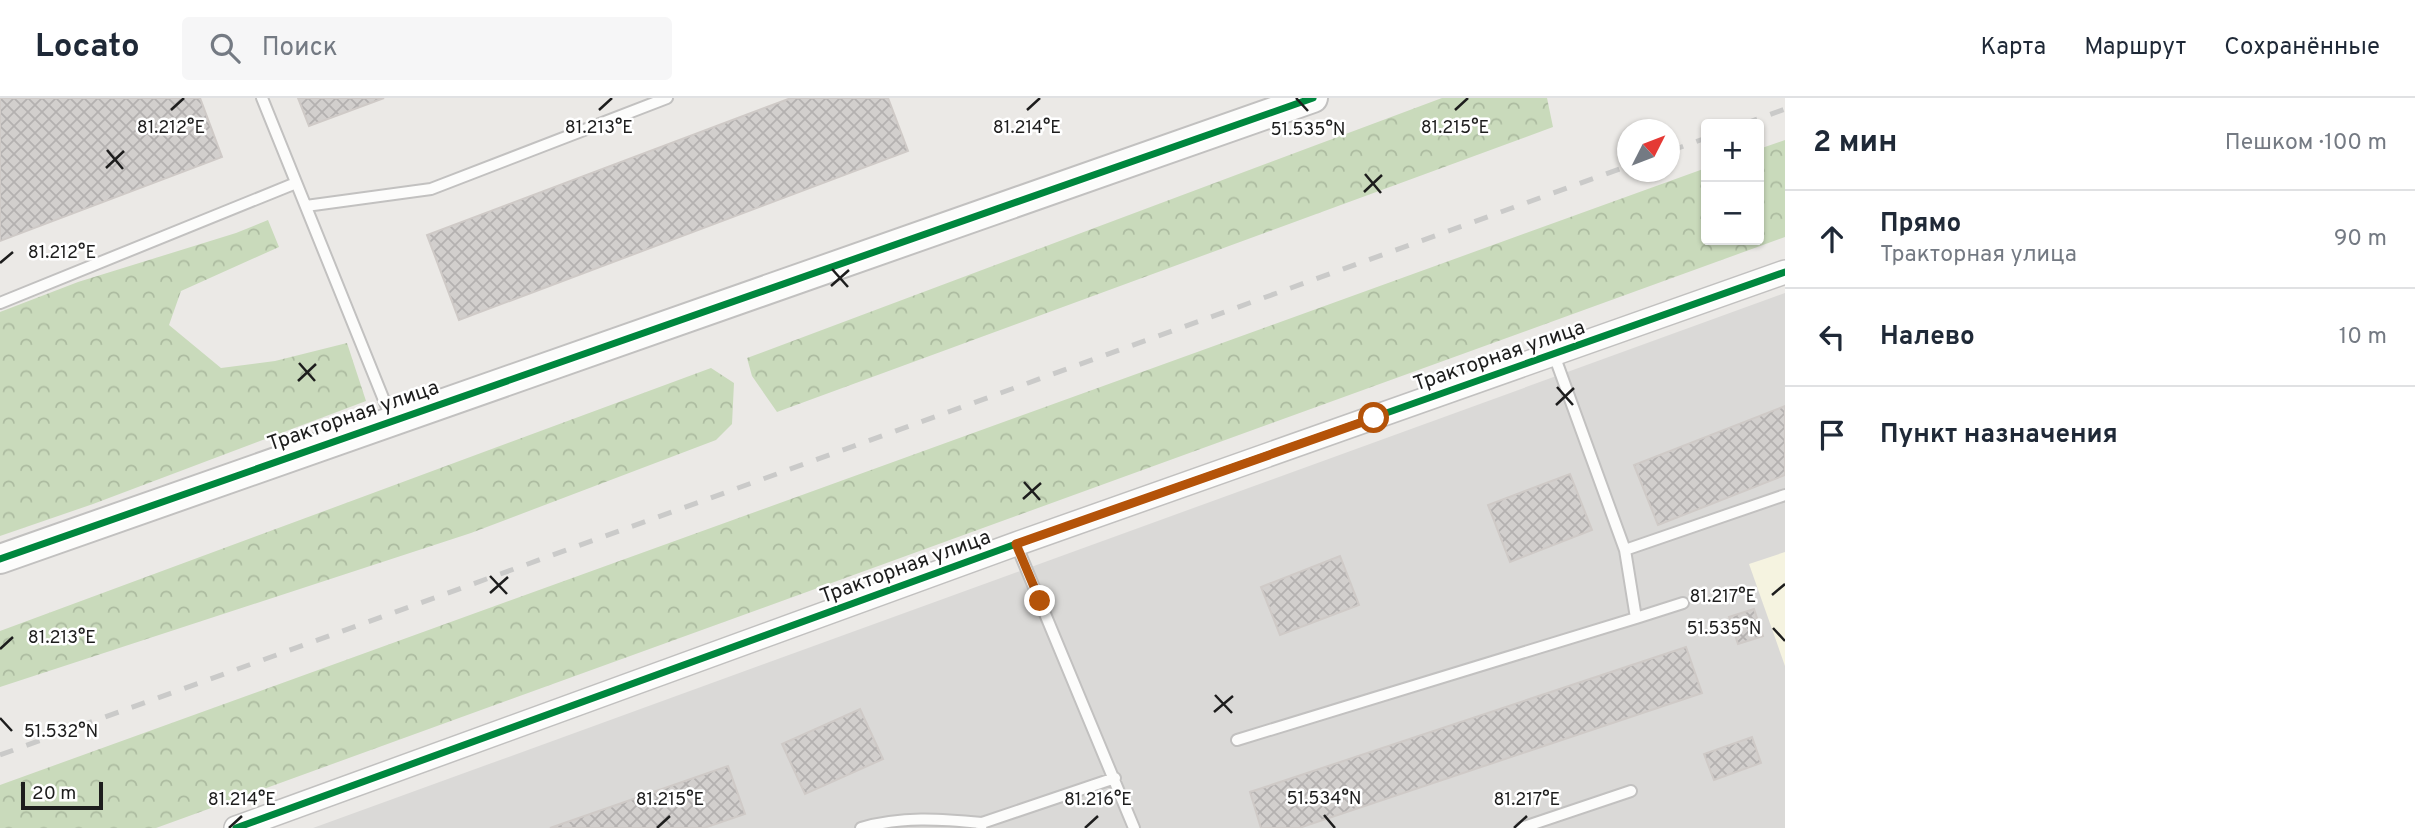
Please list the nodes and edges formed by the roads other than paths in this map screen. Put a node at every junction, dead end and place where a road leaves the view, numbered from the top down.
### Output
1 (262, 98) edge
2 (667, 98) edge
3 (1313, 98) edge
4 (296, 183) junction
5 (306, 206) junction
6 (1785, 272) edge
7 (0, 303) edge
8 (1554, 355) junction
9 (393, 420) junction
10 (1785, 495) edge
11 (1016, 544) junction
12 (1625, 550) junction
13 (0, 559) edge
14 (1683, 603) dead end
15 (1636, 618) junction
16 (1237, 740) dead end
17 (1115, 778) junction
18 (1630, 791) dead end
19 (982, 826) edge
20 (236, 828) edge
21 (861, 828) edge
22 (1134, 828) edge
23 (1521, 828) edge

1 - 4 lane
2 - 5 lane
3 - 9 street, Тракторная улица
4 - 5 lane
4 - 7 lane
5 - 9 lane
6 - 8 street, Тракторная улица
8 - 11 street, Тракторная улица
8 - 12 lane
9 - 13 street, Тракторная улица
10 - 12 lane
11 - 17 lane
11 - 20 street, Тракторная улица
12 - 15 lane
14 - 15 lane
15 - 16 lane
17 - 19 lane
17 - 22 lane
18 - 23 lane
19 - 21 lane

